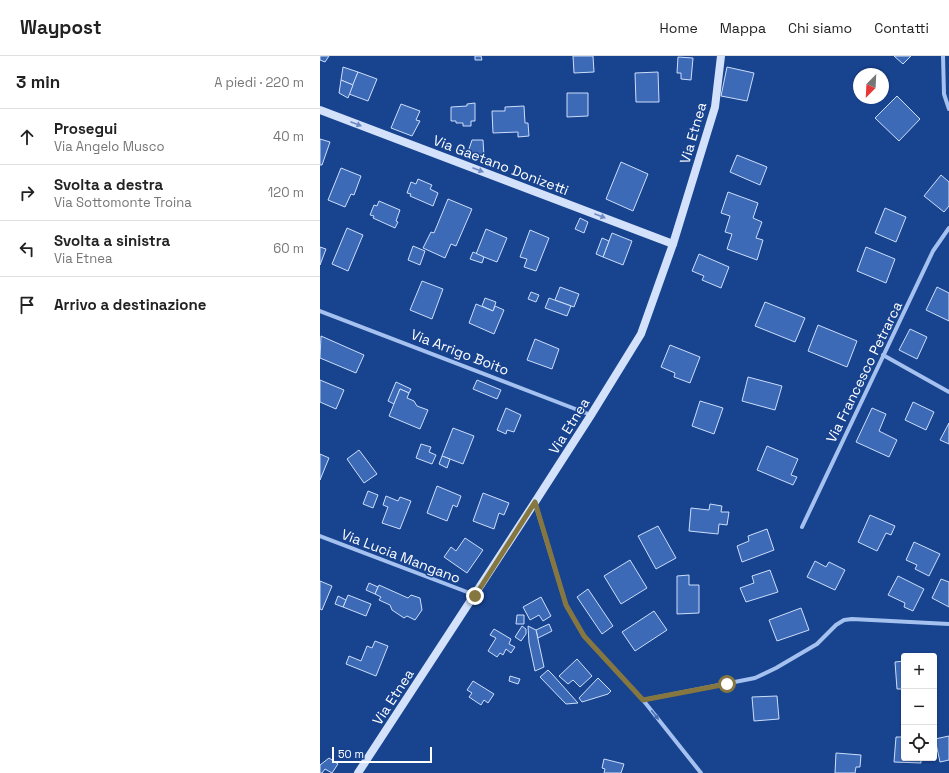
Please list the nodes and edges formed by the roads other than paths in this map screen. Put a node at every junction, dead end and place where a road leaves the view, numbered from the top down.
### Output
1 (721, 56) edge
2 (943, 56) edge
3 (320, 110) edge
4 (949, 110) edge
5 (949, 228) edge
6 (672, 244) junction
7 (320, 311) edge
8 (883, 356) junction
9 (949, 392) edge
10 (591, 415) junction
11 (535, 502) junction
12 (802, 526) dead end
13 (320, 536) edge
14 (475, 596) junction
15 (949, 624) edge
16 (643, 700) junction
17 (358, 773) edge
18 (701, 773) edge

1 - 6 main road, Via Etnea
2 - 4 street
3 -> 6 main road, Via Gaetano Donizetti
5 - 8 street, Via Francesco Petrarca
6 - 10 main road, Via Etnea
7 - 10 street, Via Arrigo Boito
8 - 9 street
8 - 12 street, Via Francesco Petrarca
10 - 11 main road, Via Etnea
11 - 14 main road, Via Etnea
11 - 16 street
13 - 14 street, Via Lucia Mangano
14 - 17 main road, Via Etnea
15 - 16 street
16 -> 18 street

